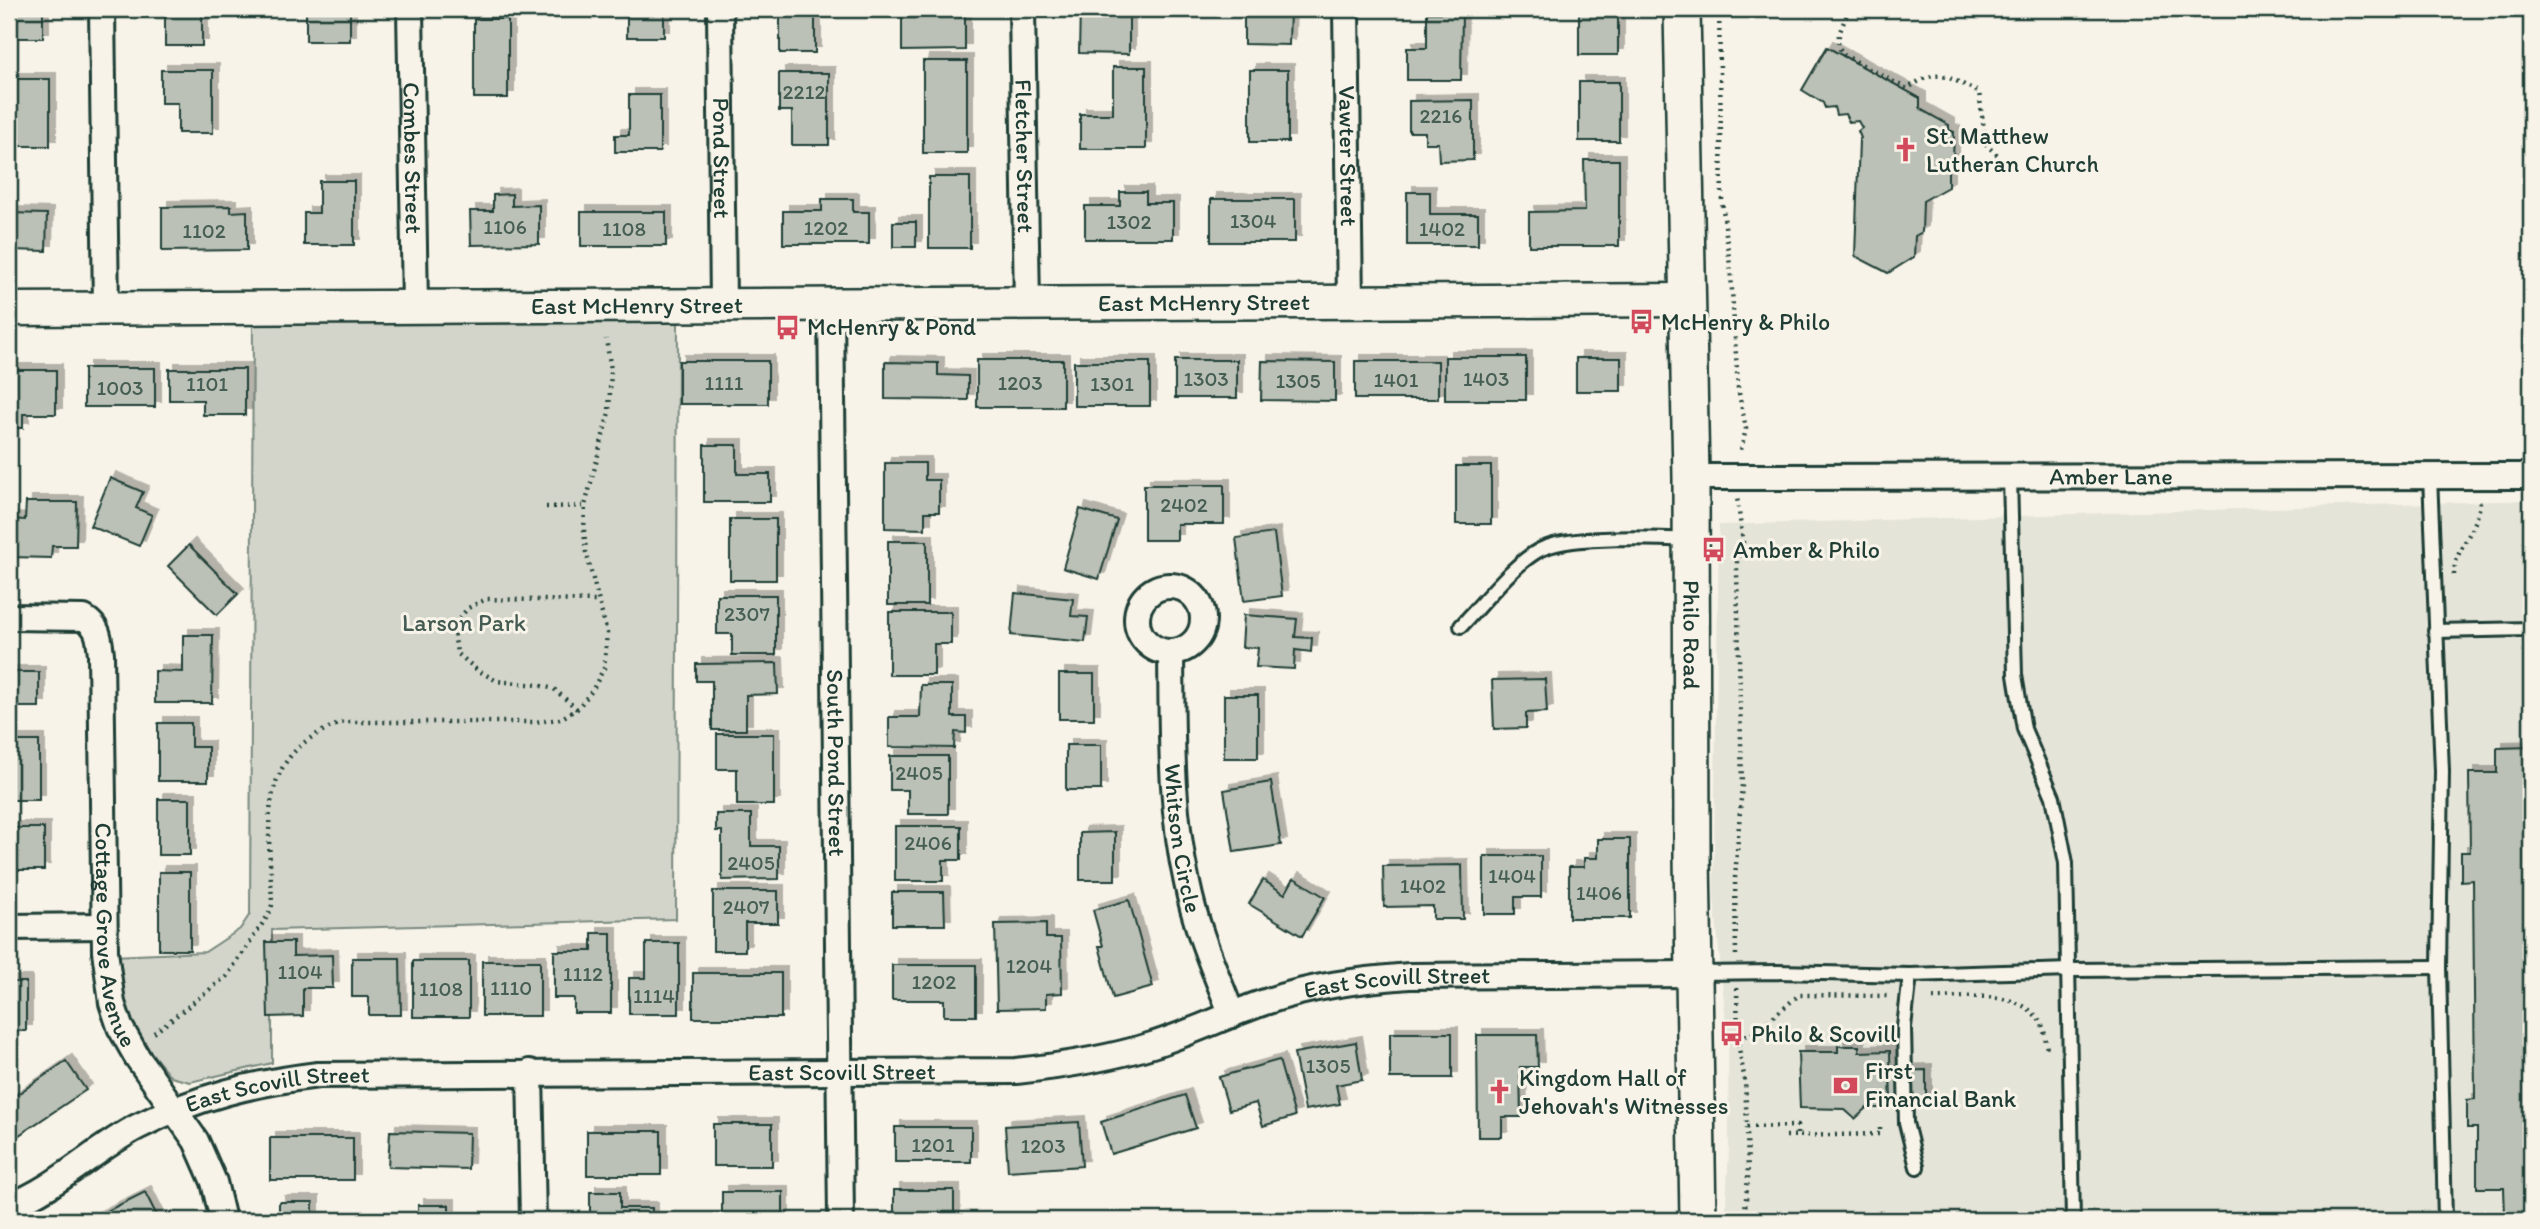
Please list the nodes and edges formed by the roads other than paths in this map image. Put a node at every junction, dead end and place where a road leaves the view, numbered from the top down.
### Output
1 (102, 9) edge
2 (410, 9) edge
3 (720, 9) edge
4 (1022, 9) edge
5 (1346, 9) edge
6 (1682, 9) edge
7 (1686, 300) junction
8 (1350, 303) junction
9 (1027, 304) junction
10 (723, 305) junction
11 (415, 306) junction
12 (831, 306) junction
13 (9, 309) edge
14 (106, 309) junction
15 (2430, 476) junction
16 (2531, 476) edge
17 (1691, 477) junction
18 (2010, 477) junction
19 (1691, 540) junction
20 (9, 617) edge
21 (1461, 626) dead end
22 (2531, 629) edge
23 (2435, 631) junction
24 (1171, 653) dead end
25 (9, 926) edge
26 (104, 926) junction
27 (2439, 967) junction
28 (2070, 970) junction
29 (1694, 974) junction
30 (1910, 975) junction
31 (1233, 1015) junction
32 (530, 1072) junction
33 (838, 1072) junction
34 (176, 1111) junction
35 (1917, 1167) dead end
36 (9, 1206) edge
37 (223, 1220) edge
38 (533, 1220) edge
39 (841, 1220) edge
40 (1698, 1220) edge
41 (2073, 1220) edge
42 (2445, 1220) edge

1 - 14 street
2 - 11 street, Combes Street
3 - 10 street, Pond Street
4 - 9 street, Fletcher Street
5 - 8 street, Vawter Street
6 - 7 main road, Philo Road
7 - 8 street, East McHenry Street
7 - 17 main road, Philo Road
8 - 9 street, East McHenry Street
9 - 12 street, East McHenry Street
10 - 11 street, East McHenry Street
10 - 12 street, East McHenry Street
11 - 14 street, East McHenry Street
12 - 33 street, South Pond Street
13 - 14 street, East McHenry Street
15 - 16 street, Amber Lane
15 - 18 street, Amber Lane
15 - 23 lane
17 - 18 street, Amber Lane
17 - 19 main road, Philo Road
18 - 28 lane
19 - 21 lane
19 - 29 main road, Philo Road
20 - 26 street, Cottage Grove Avenue
22 - 23 lane
23 - 27 lane
24 - 31 street, Whitson Circle
25 - 26 street
26 - 34 street, Cottage Grove Avenue
27 - 28 lane
27 - 42 lane
28 - 30 lane
28 - 41 lane
29 - 30 lane
29 - 31 street, East Scovill Street
29 - 40 main road, Philo Road
30 - 35 lane
31 - 33 street, East Scovill Street
32 - 33 street, East Scovill Street
32 - 34 street, East Scovill Street
32 - 38 street
33 - 39 street, South Pond Street
34 - 36 street, East Scovill Street
34 - 37 street, Cottage Grove Avenue

